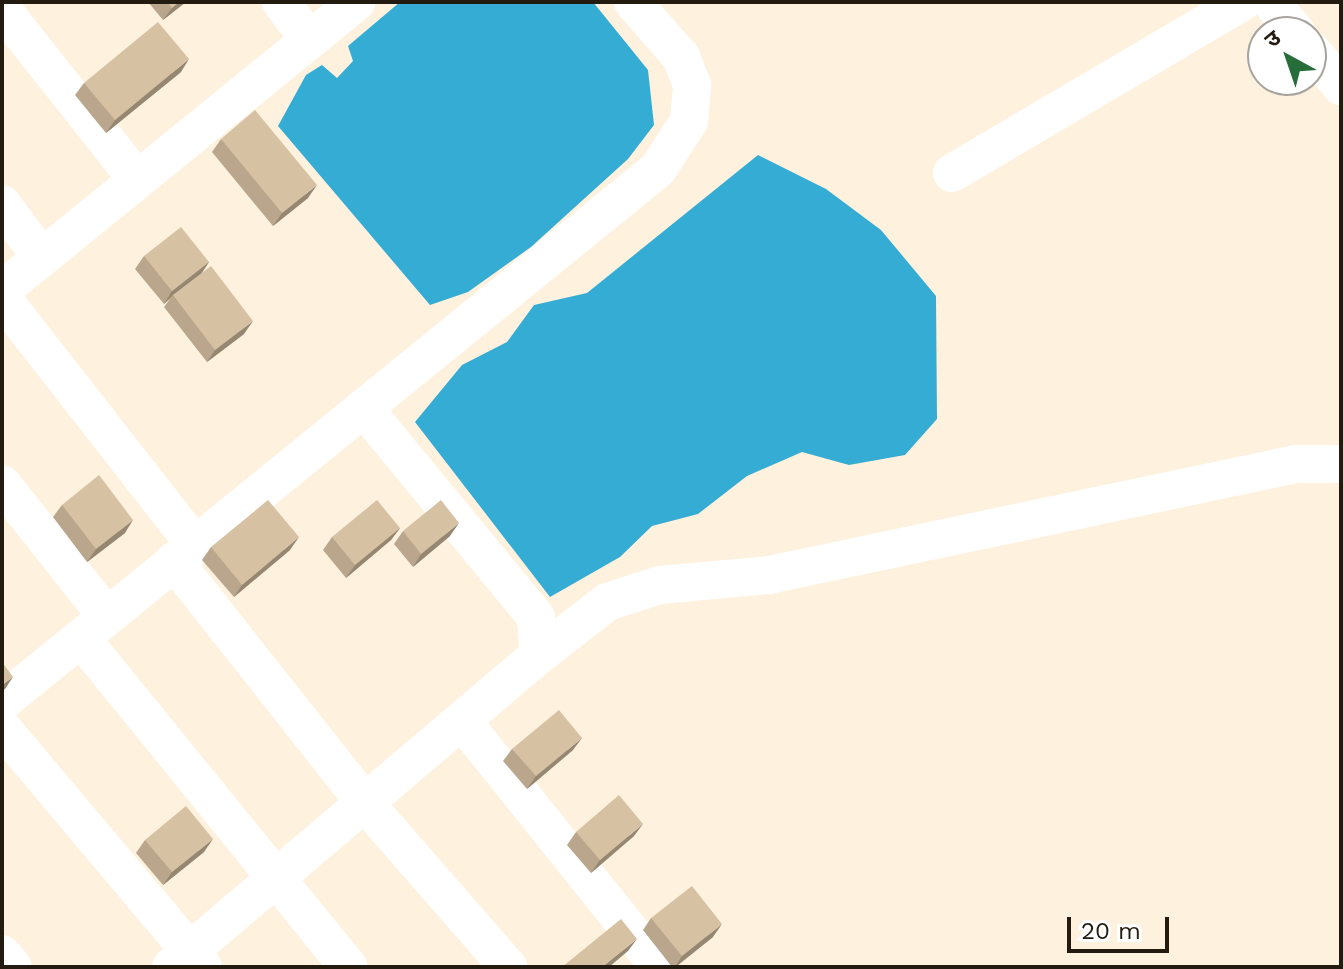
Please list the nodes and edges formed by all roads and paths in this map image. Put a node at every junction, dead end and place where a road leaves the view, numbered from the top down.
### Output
1 (281, 2) edge
2 (357, 2) edge
3 (633, 2) edge
4 (1242, 2) edge
5 (2, 9) edge
6 (309, 39) junction
7 (1327, 69) edge
8 (1341, 86) edge
9 (952, 173) dead end
10 (136, 178) junction
11 (2, 204) edge
12 (41, 257) junction
13 (2, 290) edge
14 (2, 298) edge
15 (364, 408) junction
16 (1341, 464) edge
17 (2, 484) edge
18 (184, 553) junction
19 (94, 626) junction
20 (539, 655) junction
21 (2, 702) edge
22 (463, 722) junction
23 (2, 728) edge
24 (365, 803) junction
25 (277, 880) junction
26 (2, 954) edge
27 (188, 962) edge
28 (13, 967) edge
29 (348, 967) edge
30 (508, 967) edge
31 (659, 967) edge

1 - 6 street
2 - 6 street
3 - 15 street
4 - 9 street
5 - 10 street
6 - 10 street
7 - 8 street
10 - 12 street
11 - 12 street
12 - 13 street
14 - 18 street
15 - 18 street
15 - 20 street
16 - 20 street
17 - 19 street
18 - 19 street
18 - 24 street
19 - 21 street
19 - 25 street
20 - 22 street
22 - 24 street
22 - 31 street
23 - 27 street
24 - 25 street
24 - 30 street
25 - 27 street
25 - 29 street
26 - 28 street

